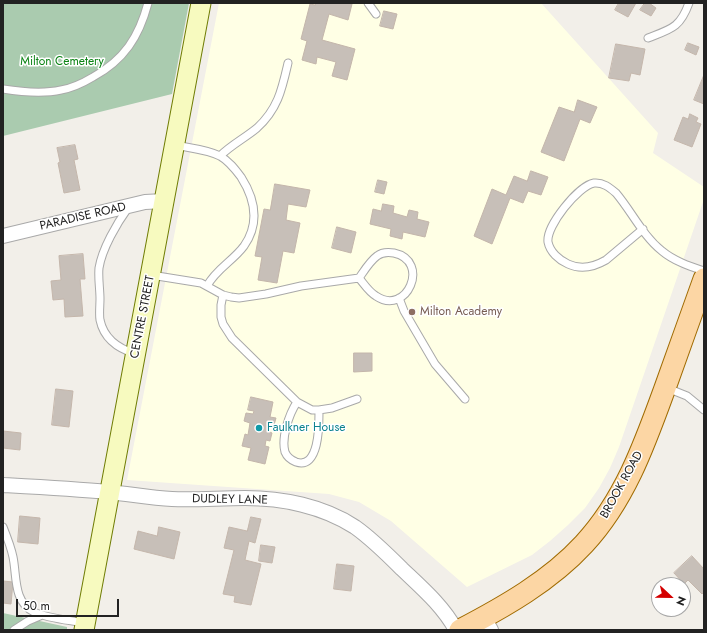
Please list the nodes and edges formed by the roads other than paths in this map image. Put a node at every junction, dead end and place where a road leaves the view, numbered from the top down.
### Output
1 (148, 3) edge
2 (202, 3) edge
3 (368, 3) edge
4 (689, 3) edge
5 (376, 14) dead end
6 (648, 38) dead end
7 (288, 62) dead end
8 (3, 89) edge
9 (175, 145) junction
10 (220, 156) junction
11 (164, 201) junction
12 (129, 206) junction
13 (643, 229) junction
14 (3, 236) edge
15 (704, 271) edge
16 (151, 275) junction
17 (359, 278) junction
18 (704, 279) edge
19 (207, 286) junction
20 (223, 295) junction
21 (398, 298) junction
22 (136, 354) junction
23 (665, 387) junction
24 (357, 399) dead end
25 (465, 399) dead end
26 (297, 402) junction
27 (319, 410) junction
28 (704, 410) edge
29 (3, 485) edge
30 (110, 493) junction
31 (3, 528) edge
32 (42, 615) junction
33 (487, 624) edge
34 (85, 626) edge
35 (14, 630) edge
36 (456, 630) edge
37 (460, 630) edge

1 - 8 lane
2 - 9 street, CENTRE STREET
3 - 5 lane
4 - 6 lane
7 - 10 lane
9 - 10 lane
9 - 11 street, CENTRE STREET
10 - 19 lane
11 - 12 street, PARADISE ROAD
11 - 16 street, CENTRE STREET
12 - 14 street, PARADISE ROAD
12 - 22 lane
13 - 13 lane
13 - 15 lane
16 - 19 lane
16 - 22 street, CENTRE STREET
17 - 20 lane
17 - 21 lane
17 - 21 lane
18 - 23 main road, BROOK ROAD
19 - 20 lane
20 - 26 lane
21 - 25 lane
22 - 30 street, CENTRE STREET
23 - 28 lane
23 - 33 main road, BROOK ROAD
24 - 27 lane
26 - 27 lane
26 - 27 lane
29 - 30 street, DUDLEY LANE
30 - 34 street, CENTRE STREET
30 - 36 street, DUDLEY LANE
31 - 32 lane
32 - 34 lane
32 - 35 lane
33 - 37 main road, BROOK ROAD

